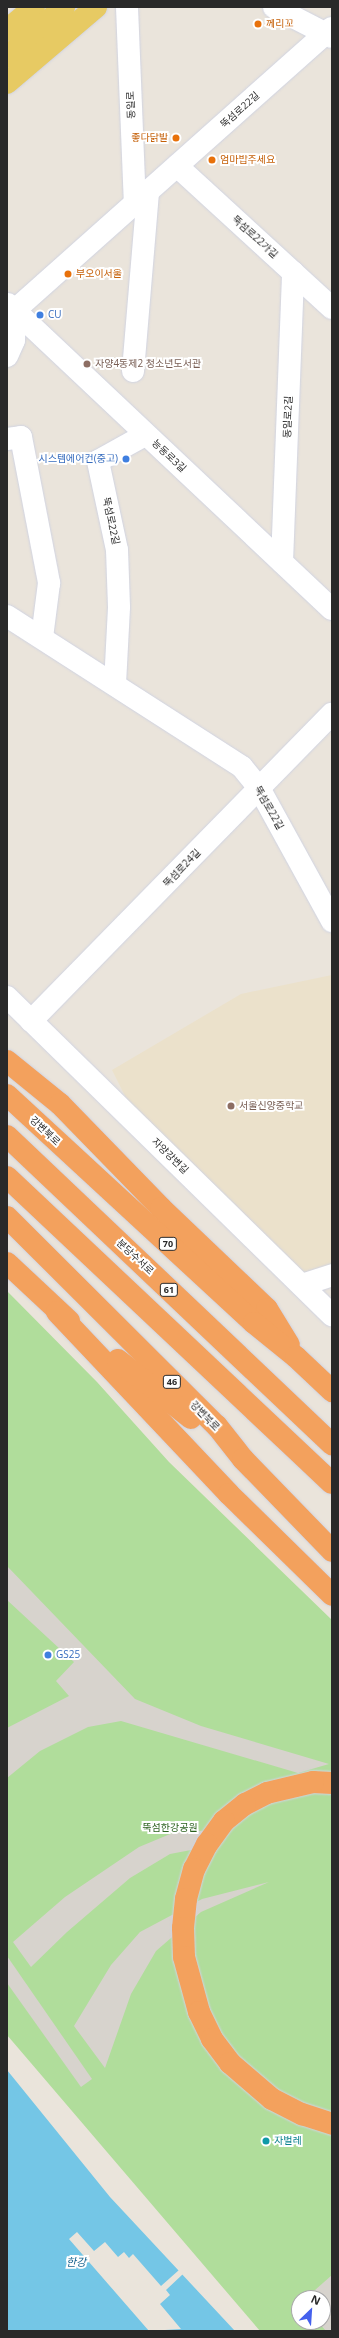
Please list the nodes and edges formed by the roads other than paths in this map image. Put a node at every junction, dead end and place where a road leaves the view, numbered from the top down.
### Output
1 (34, 7) edge
2 (64, 7) edge
3 (96, 7) edge
4 (127, 7) edge
5 (274, 7) edge
6 (7, 30) edge
7 (331, 32) edge
8 (7, 57) edge
9 (7, 83) edge
10 (177, 166) junction
11 (142, 198) junction
12 (293, 272) junction
13 (11, 307) edge
14 (332, 308) edge
15 (7, 356) edge
16 (133, 371) dead end
17 (145, 434) junction
18 (7, 439) edge
19 (282, 562) junction
20 (332, 609) edge
21 (7, 616) edge
22 (42, 638) junction
23 (115, 684) junction
24 (332, 714) edge
25 (259, 788) junction
26 (332, 921) edge
27 (7, 997) edge
28 (31, 1021) junction
29 (7, 1049) edge
30 (7, 1061) edge
31 (7, 1095) edge
32 (60, 1104) junction
33 (7, 1136) edge
34 (7, 1178) edge
35 (7, 1217) edge
36 (7, 1263) edge
37 (332, 1275) edge
38 (302, 1285) junction
39 (58, 1312) junction
40 (332, 1315) edge
41 (296, 1357) junction
42 (332, 1391) edge
43 (332, 1444) edge
44 (243, 1459) junction
45 (332, 1483) edge
46 (332, 1550) edge
47 (332, 1595) edge
48 (332, 1783) edge
49 (332, 2124) edge

1 - 6 main road
2 - 8 main road
3 - 9 main road
4 - 11 street, 동일로
5 - 7 street
7 - 10 street, 뚝섬로22길
10 - 11 street, 뚝섬로22길
10 - 12 street, 뚝섬로22가길
11 - 13 street, 뚝섬로22길
11 - 16 street
12 - 14 street, 뚝섬로22가길
12 - 19 street, 동일로2길
13 - 15 street
13 - 17 street, 능동로3길
17 - 19 street, 능동로3길
17 - 23 street, 뚝섬로22길
18 - 22 street
19 - 20 street, 능동로3길
21 - 22 street, 뚝섬로22길
22 - 23 street, 뚝섬로22길
23 - 25 street, 뚝섬로22길
24 - 25 street, 뚝섬로24길
25 - 26 street, 뚝섬로22길
25 - 28 street, 뚝섬로24길
27 - 28 street, 자양강변길
28 - 38 street, 자양강변길
29 - 32 highway
30 - 32 highway
31 - 41 highway, 강변북로 / 70
32 - 41 highway
33 - 43 highway, 분당수서로 / 61
34 - 45 highway
35 - 44 highway, 강변북로 / 46
36 - 39 highway
37 - 38 street
38 - 40 street, 자양강변길
39 - 44 highway
39 - 47 highway
41 - 42 highway, 강변북로 / 70
44 - 46 highway, 강변북로 / 46
48 - 49 highway

